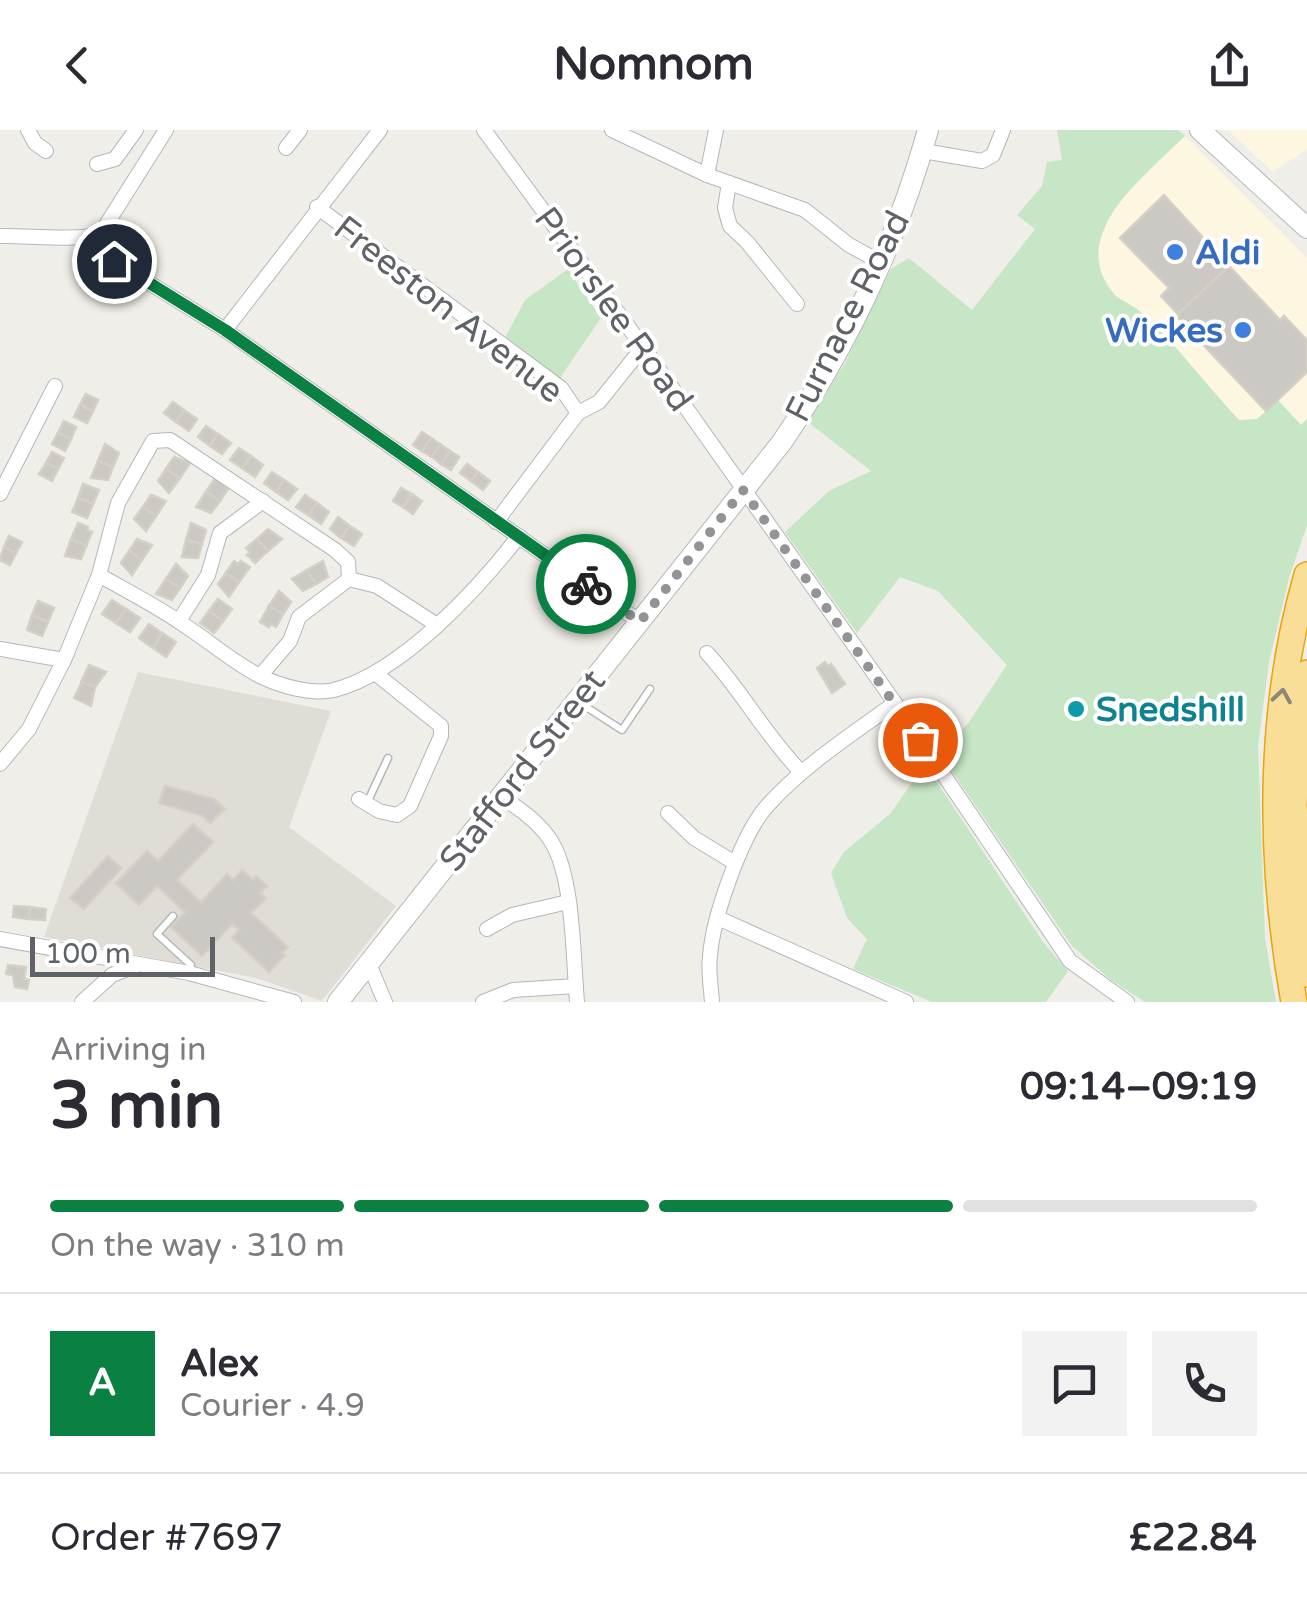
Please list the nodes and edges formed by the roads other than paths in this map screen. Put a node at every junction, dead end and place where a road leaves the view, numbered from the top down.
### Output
1 (28, 130) edge
2 (136, 130) edge
3 (166, 130) edge
4 (300, 130) edge
5 (380, 130) edge
6 (484, 130) edge
7 (612, 130) edge
8 (716, 130) edge
9 (928, 130) edge
10 (1002, 130) edge
11 (1200, 130) edge
12 (286, 148) dead end
13 (46, 151) dead end
14 (922, 151) junction
15 (97, 164) dead end
16 (707, 175) junction
17 (729, 183) junction
18 (317, 207) junction
19 (1307, 228) edge
20 (0, 236) edge
21 (114, 261) dead end
22 (882, 262) junction
23 (797, 304) dead end
24 (225, 330) junction
25 (643, 347) junction
26 (55, 386) dead end
27 (578, 412) junction
28 (743, 490) junction
29 (0, 494) edge
30 (263, 501) junction
31 (496, 522) junction
32 (519, 536) junction
33 (99, 575) junction
34 (1307, 575) edge
35 (350, 580) junction
36 (179, 621) junction
37 (640, 622) junction
38 (437, 624) junction
39 (0, 649) edge
40 (706, 653) dead end
41 (64, 660) junction
42 (375, 673) junction
43 (1307, 673) edge
44 (260, 676) junction
45 (650, 690) dead end
46 (575, 700) junction
47 (894, 703) junction
48 (388, 758) dead end
49 (0, 764) edge
50 (801, 772) junction
51 (498, 796) junction
52 (362, 801) joint
53 (668, 813) dead end
54 (1307, 821) edge
55 (735, 863) junction
56 (1296, 863) junction
57 (568, 902) junction
58 (173, 916) dead end
59 (718, 918) junction
60 (486, 928) dead end
61 (0, 939) edge
62 (140, 964) junction
63 (368, 964) junction
64 (189, 973) junction
65 (1307, 974) edge
66 (576, 994) edge
67 (288, 1001) edge
68 (82, 1002) edge
69 (338, 1002) edge
70 (385, 1002) edge
71 (483, 1002) edge
72 (712, 1002) edge
73 (906, 1002) edge
74 (1126, 1002) edge
75 (1294, 1002) edge

1 - 13 street
2 - 15 street
3 - 20 street
4 - 12 street
5 - 18 street, Freeston Avenue
6 - 25 street, Priorslee Road
7 - 16 street
8 - 16 street
9 - 14 street, Furnace Road
10 - 14 street
11 - 19 street
14 - 22 street, Furnace Road
16 - 17 street
17 - 22 street
17 - 23 street
18 - 24 street, Freeston Avenue
18 - 27 street, Freeston Avenue
21 - 24 street
22 - 28 street, Furnace Road
24 - 31 street
25 - 27 street, Freeston Avenue
25 - 28 street, Priorslee Road
26 - 29 street
27 - 31 street, Freeston Avenue
28 - 37 street, Stafford Street
28 - 47 street, Priorslee Road
30 - 33 street
30 - 35 street
30 - 36 street
31 - 32 street
32 - 37 street
32 - 38 street
33 - 36 street
33 - 41 street
75 -> 34 highway
35 - 38 street
35 - 44 street
36 - 44 street
37 - 46 street, Stafford Street
38 - 42 street
39 - 41 street
40 - 50 street
41 - 49 street
42 - 44 street
42 - 52 street
43 - 56 highway
45 - 46 lane
46 - 51 street, Stafford Street
47 - 50 street
47 - 74 street, Priorslee Road
48 - 52 lane
50 - 55 street
51 - 57 street
51 - 63 street, Stafford Street
53 - 55 street
54 - 56 highway
55 - 59 street
56 - 65 highway
57 - 60 street
57 - 66 street
58 - 64 lane
59 - 72 street
59 - 73 street
61 - 62 street
62 - 64 street
62 - 68 street
63 - 69 street, Stafford Street
63 - 70 street
64 - 67 street
66 - 71 street

